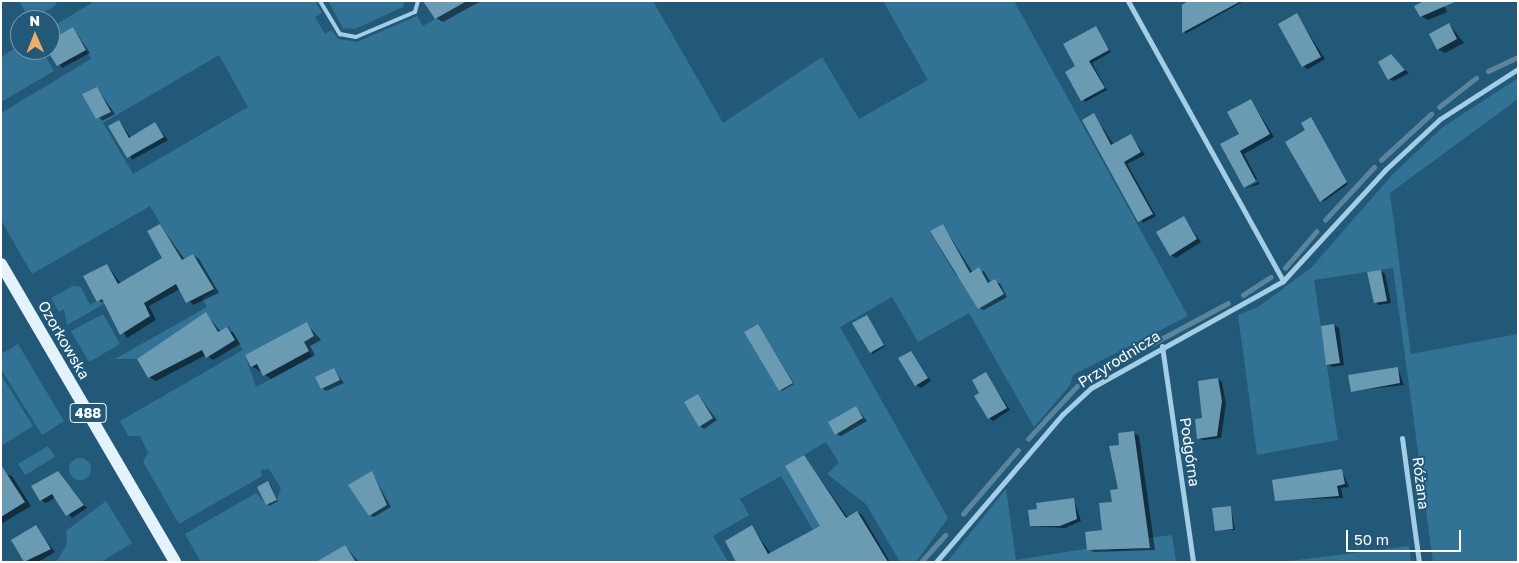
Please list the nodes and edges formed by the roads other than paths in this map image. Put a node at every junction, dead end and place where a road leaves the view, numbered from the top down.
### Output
1 (320, 1) edge
2 (418, 1) edge
3 (1128, 1) edge
4 (1518, 69) edge
5 (1, 264) edge
6 (1283, 281) junction
7 (1162, 346) junction
8 (1402, 438) dead end
9 (175, 562) edge
10 (936, 562) edge
11 (1193, 562) edge
12 (1419, 562) edge

1 - 2 lane
3 - 6 street
4 - 6 street, Przyrodnicza
5 - 9 main road, Ozorkowska / 488
6 - 7 street, Przyrodnicza
7 - 10 street, Przyrodnicza
7 - 11 street, Podgórna
8 - 12 street, Różana

